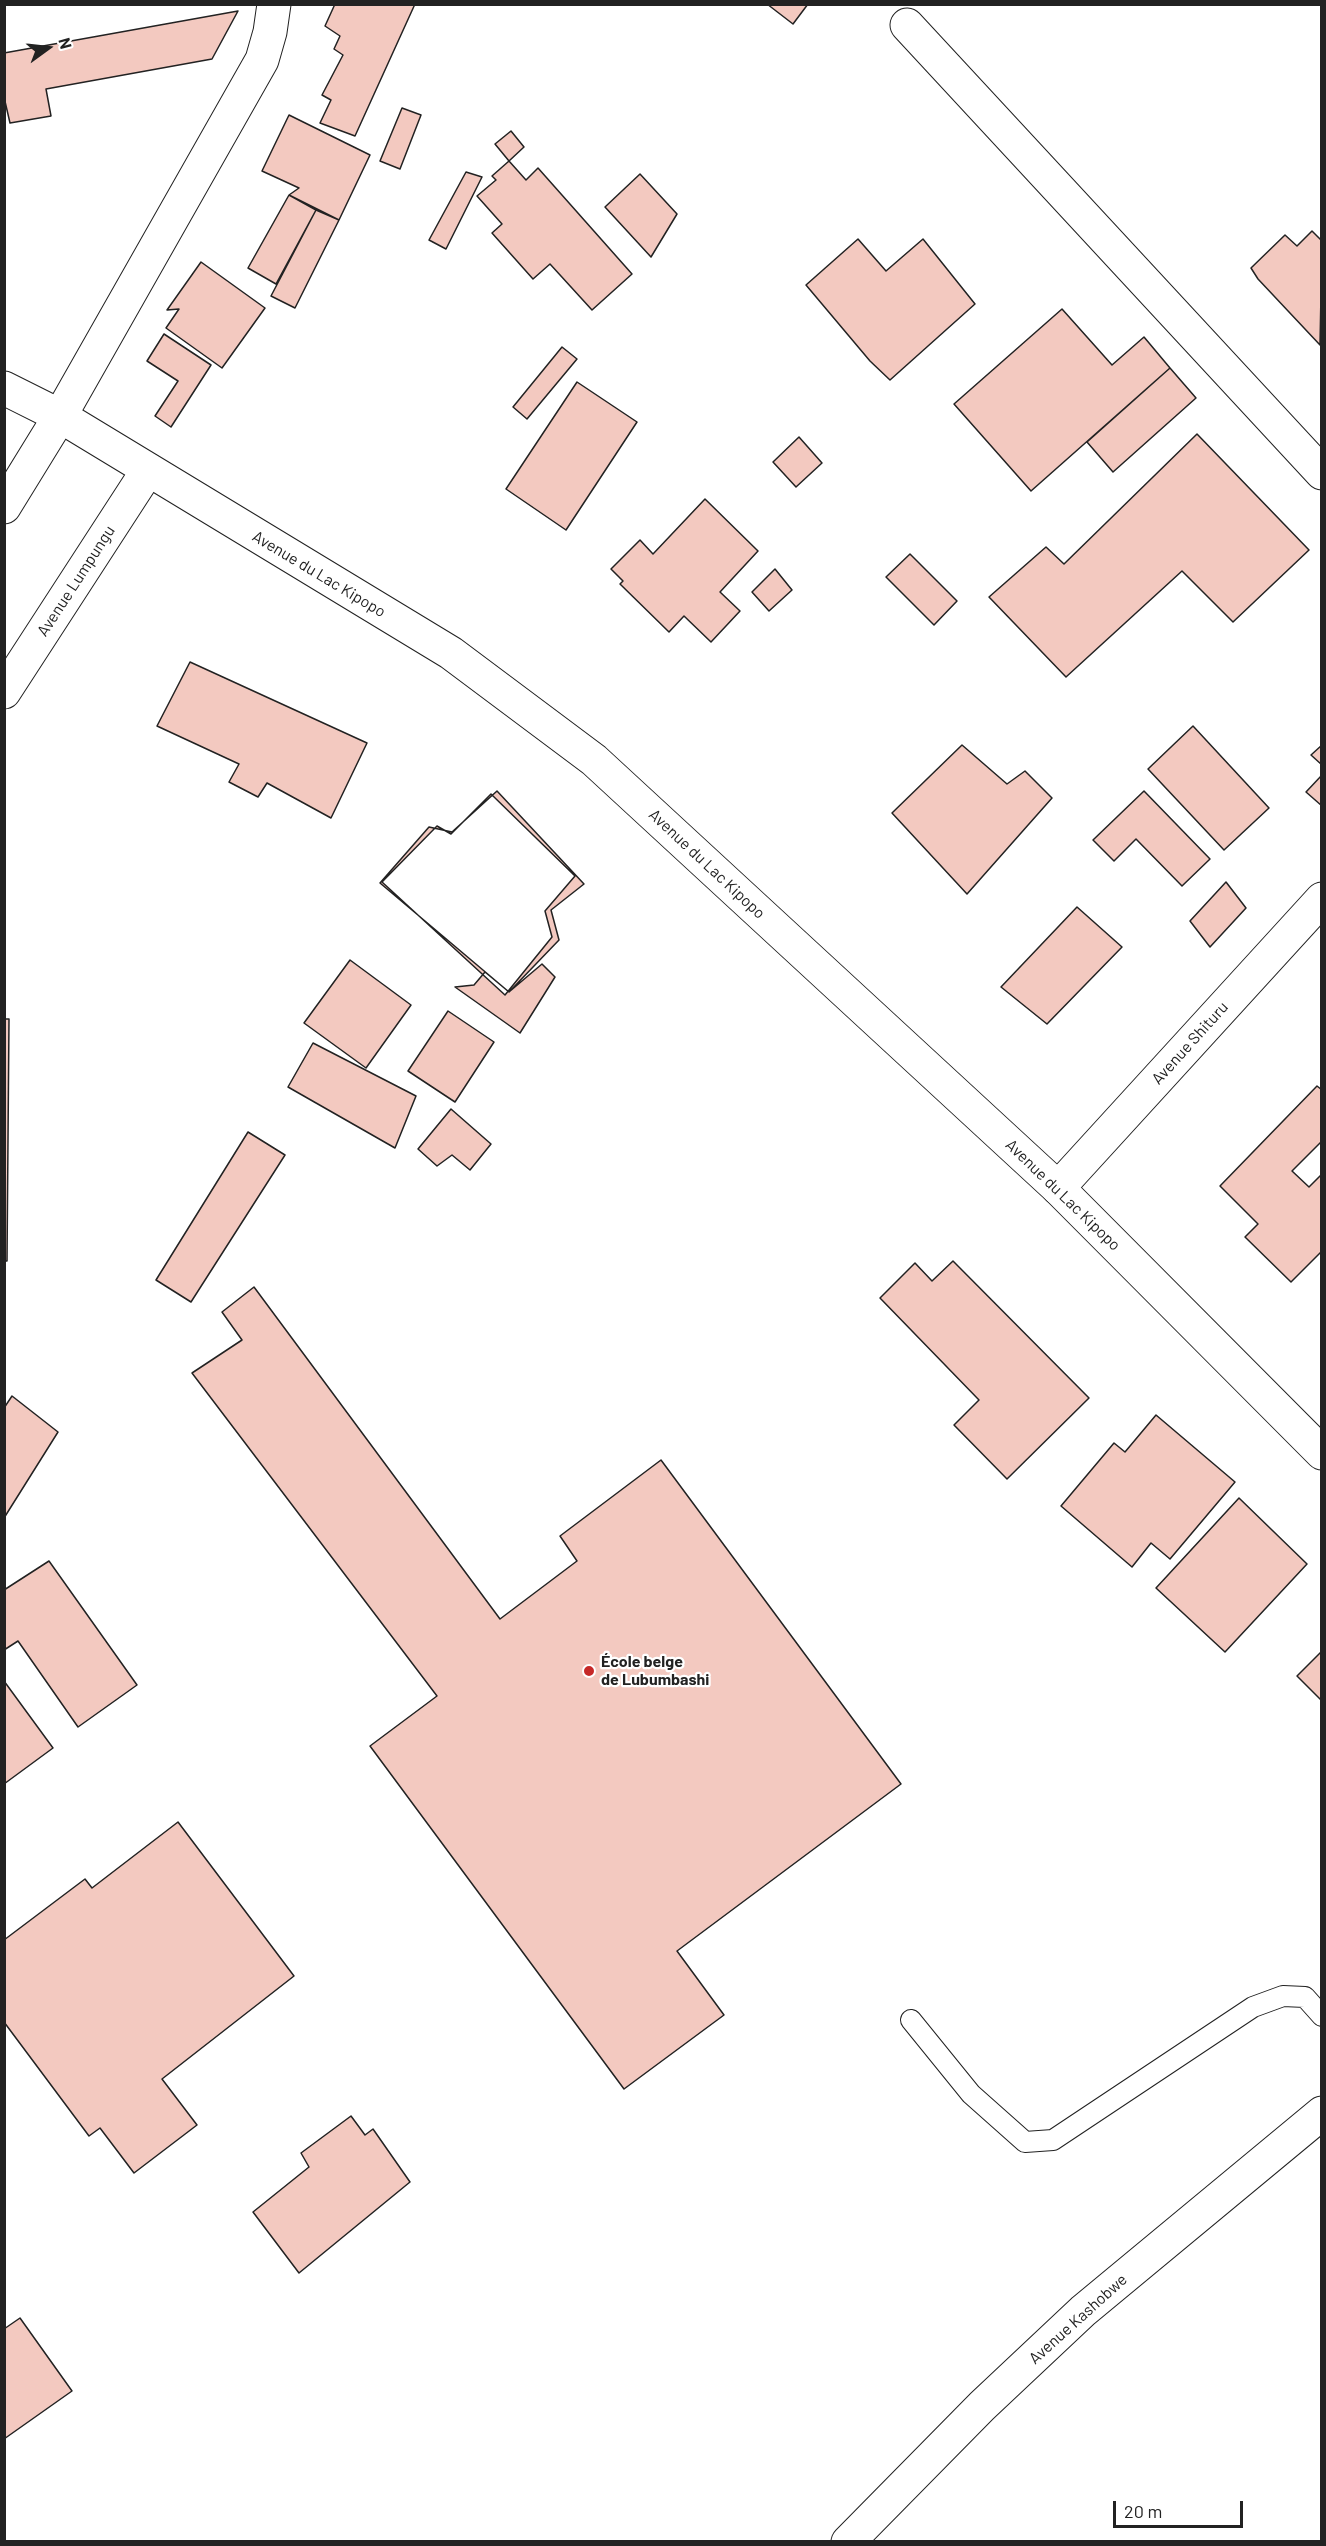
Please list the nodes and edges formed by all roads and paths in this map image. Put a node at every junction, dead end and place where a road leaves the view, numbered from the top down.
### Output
1 (274, 4) edge
2 (907, 25) dead end
3 (4, 388) edge
4 (60, 416) junction
5 (148, 470) junction
6 (1322, 473) edge
7 (4, 507) edge
8 (4, 692) edge
9 (1322, 898) edge
10 (1058, 1188) junction
11 (1322, 1453) edge
12 (1322, 2016) edge
13 (911, 2020) dead end
14 (1322, 2113) edge
15 (848, 2541) edge

1 - 4 street
2 - 6 street
3 - 4 street, Avenue du Lac Kipopo
4 - 5 street, Avenue du Lac Kipopo
4 - 7 street
5 - 8 street, Avenue Lumpungu
5 - 10 street, Avenue du Lac Kipopo
9 - 10 street, Avenue Shituru
10 - 11 street, Avenue du Lac Kipopo
12 - 13 lane
14 - 15 street, Avenue Kashobwe

